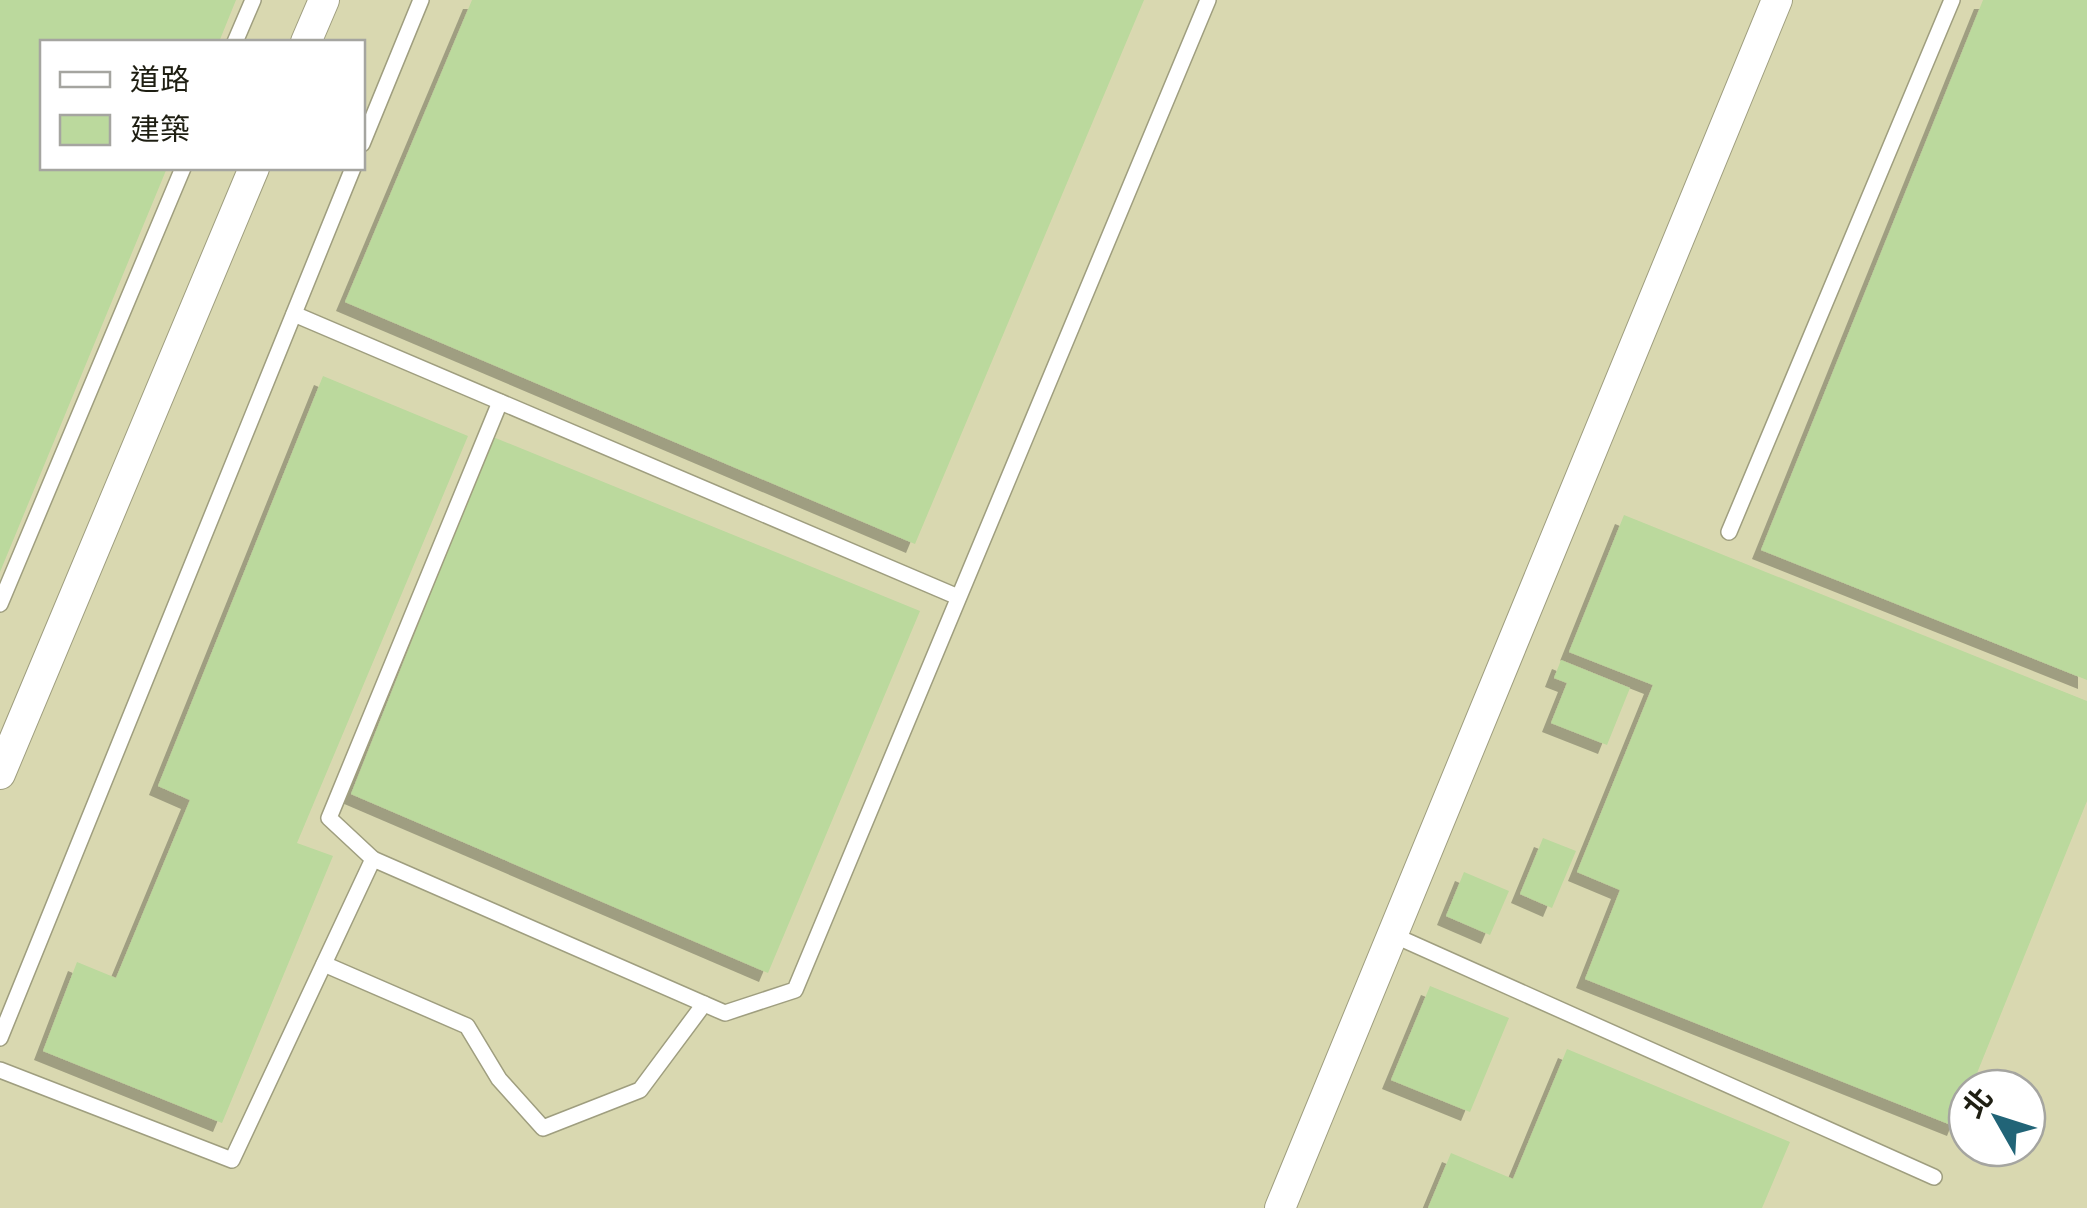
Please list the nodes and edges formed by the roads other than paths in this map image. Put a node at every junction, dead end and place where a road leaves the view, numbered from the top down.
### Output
1 (253, 0) edge
2 (324, 0) edge
3 (421, 0) edge
4 (1208, 0) edge
5 (1776, 0) edge
6 (1952, 0) edge
7 (236, 40) edge
8 (307, 40) edge
9 (365, 137) edge
10 (182, 170) edge
11 (253, 170) edge
12 (352, 170) edge
13 (294, 314) junction
14 (500, 402) junction
15 (1729, 532) dead end
16 (958, 597) junction
17 (0, 604) edge
18 (0, 774) edge
19 (373, 859) junction
20 (1391, 934) junction
21 (324, 964) junction
22 (704, 1004) junction
23 (0, 1038) edge
24 (0, 1070) edge
25 (1934, 1177) dead end
26 (1280, 1208) edge

1 - 7 lane
2 - 8 street
3 - 9 lane
4 - 16 lane
5 - 20 street
6 - 15 lane
10 - 17 lane
11 - 18 street
12 - 13 lane
13 - 14 lane
13 - 23 lane
14 - 16 lane
14 - 19 lane
16 - 22 lane
19 - 21 lane
19 - 22 lane
20 - 25 lane
20 - 26 street
21 - 22 lane
21 - 24 lane

